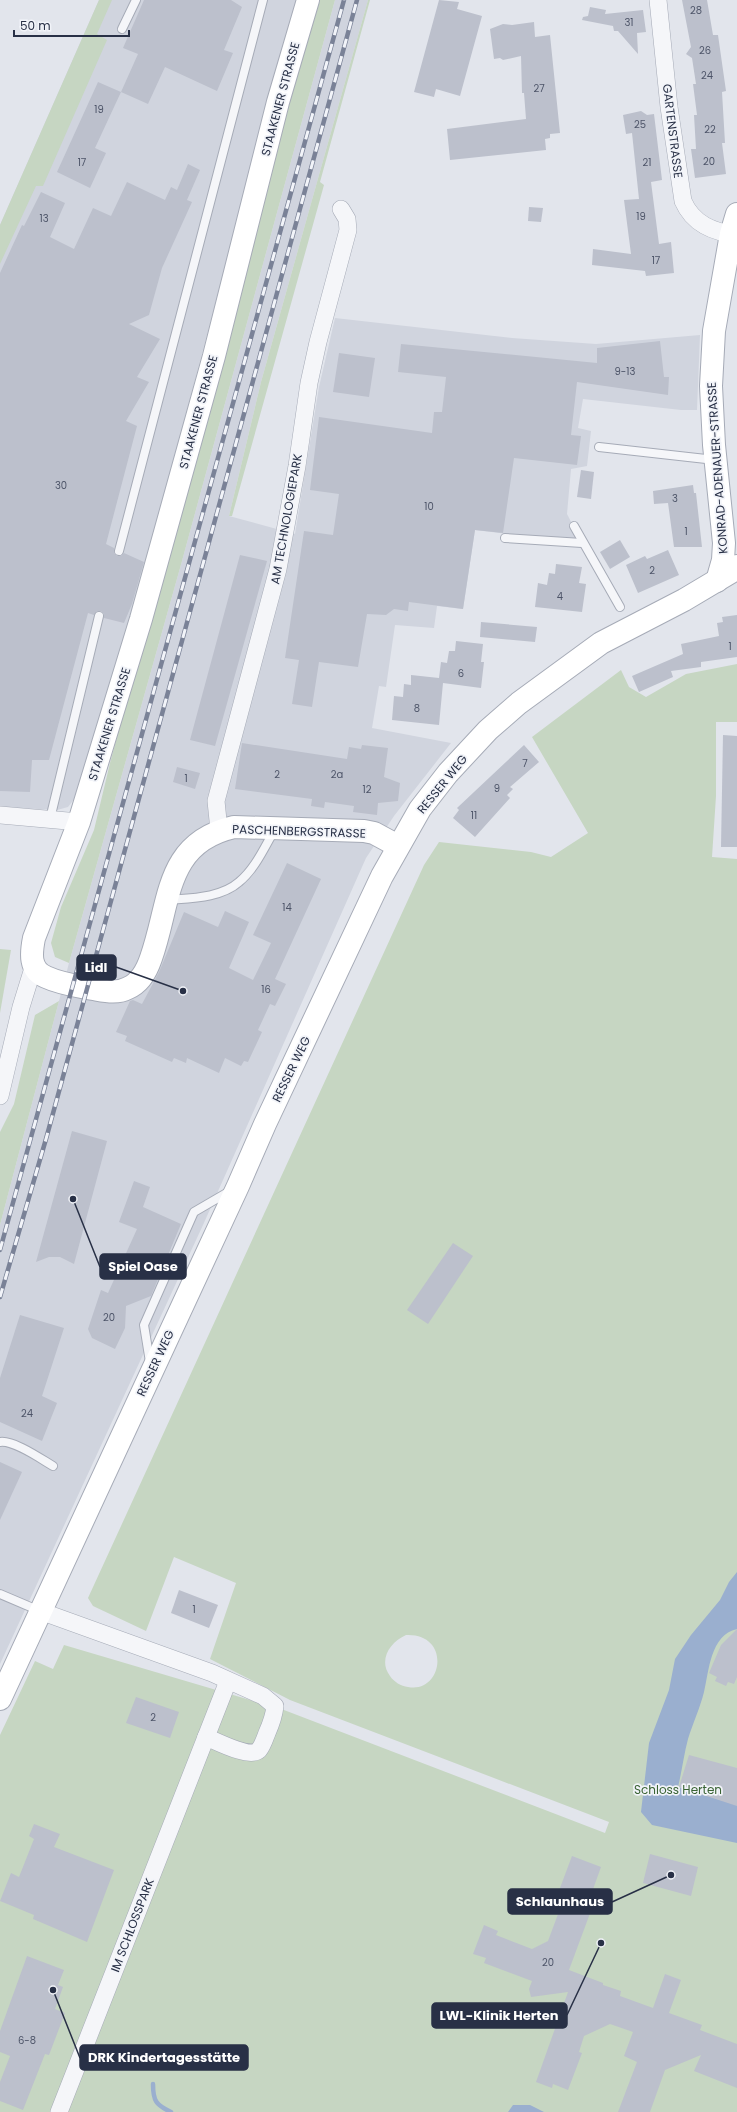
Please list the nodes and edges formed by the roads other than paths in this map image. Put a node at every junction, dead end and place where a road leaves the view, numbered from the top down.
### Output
1 (136, 0) edge
2 (263, 0) edge
3 (308, 0) edge
4 (658, 0) edge
5 (122, 29) dead end
6 (341, 209) dead end
7 (737, 214) edge
8 (734, 235) edge
9 (599, 447) dead end
10 (716, 460) junction
11 (574, 526) dead end
12 (505, 538) dead end
13 (582, 543) junction
14 (119, 551) dead end
15 (737, 566) edge
16 (717, 581) junction
17 (620, 607) dead end
18 (99, 616) dead end
19 (0, 815) edge
20 (50, 819) junction
21 (79, 822) junction
22 (276, 828) junction
23 (219, 830) junction
24 (398, 846) junction
25 (167, 900) junction
26 (34, 965) junction
27 (0, 1096) edge
28 (0, 1442) edge
29 (53, 1466) dead end
30 (0, 1594) edge
31 (40, 1611) junction
32 (228, 1680) junction
33 (0, 1700) edge
34 (206, 1737) junction
35 (59, 2112) edge

1 - 5 lane
2 - 14 lane
3 - 21 main road, STAAKENER STRASSE
4 - 8 street, GARTENSTRASSE
6 - 23 street, AM TECHNOLOGIEPARK
7 - 8 main road, KONRAD-ADENAUER-STRASSE
8 - 10 main road, KONRAD-ADENAUER-STRASSE
9 - 10 lane
10 - 16 main road, KONRAD-ADENAUER-STRASSE
11 - 13 lane
12 - 13 lane
13 - 17 lane
15 - 16 main road, RESSER WEG
16 - 24 main road, RESSER WEG
18 - 20 lane
19 - 20 street
20 - 21 street
21 - 26 main road
22 - 23 main road, PASCHENBERGSTRASSE
22 - 24 main road, PASCHENBERGSTRASSE
22 - 25 lane
23 - 25 main road, PASCHENBERGSTRASSE
24 - 31 main road, RESSER WEG
25 - 26 main road, PASCHENBERGSTRASSE
26 - 27 street
28 - 29 lane
30 - 31 lane
31 - 32 street
31 - 33 main road, RESSER WEG
32 - 34 street, IM SCHLOSSPARK
32 - 34 street
34 - 35 street, IM SCHLOSSPARK

